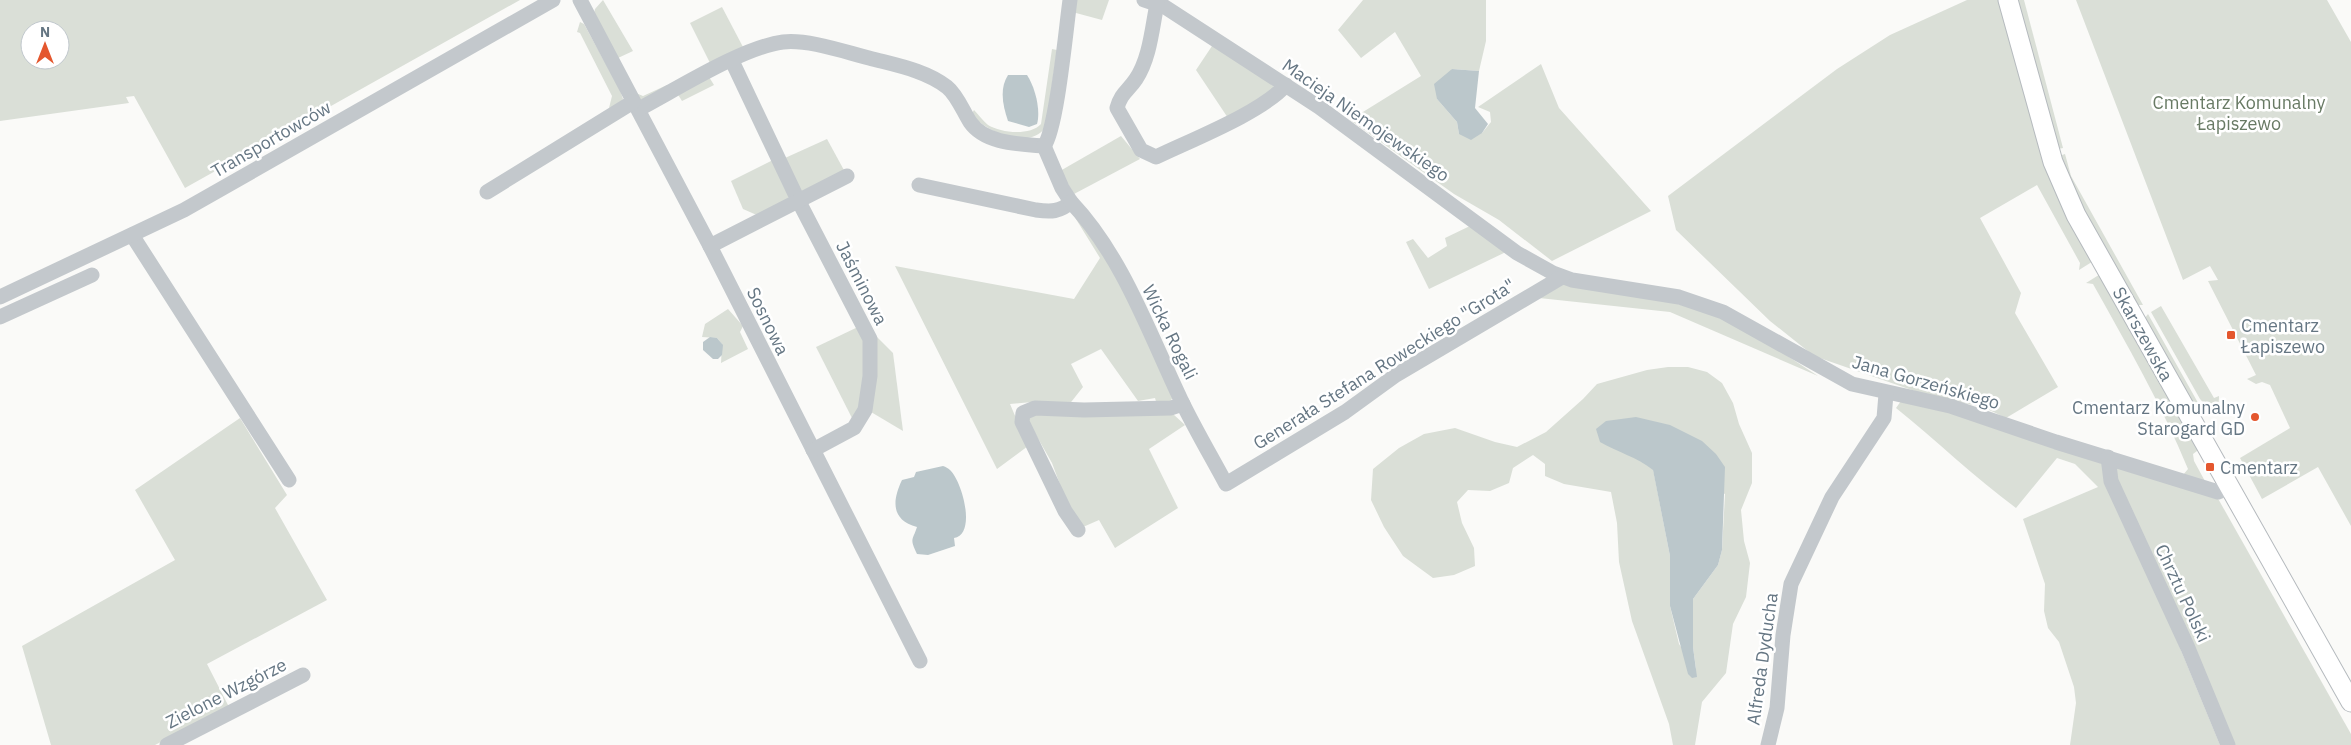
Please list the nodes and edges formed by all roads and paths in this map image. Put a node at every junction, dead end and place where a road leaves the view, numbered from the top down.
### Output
1 (553, 0) edge
2 (580, 0) edge
3 (1070, 0) edge
4 (2008, 0) edge
5 (1151, 2) edge
6 (732, 61) junction
7 (1286, 85) junction
8 (636, 105) junction
9 (1044, 146) junction
10 (847, 176) dead end
11 (919, 185) dead end
12 (487, 192) dead end
13 (798, 200) junction
14 (1071, 202) junction
15 (132, 235) junction
16 (710, 246) junction
17 (92, 275) dead end
18 (1562, 276) junction
19 (0, 297) edge
20 (0, 317) edge
21 (1886, 394) junction
22 (1183, 404) junction
23 (812, 450) junction
24 (2108, 457) junction
25 (289, 480) dead end
26 (1226, 484) joint
27 (2230, 487) junction
28 (1078, 530) dead end
29 (920, 660) dead end
30 (303, 674) dead end
31 (2351, 702) edge
32 (167, 745) edge
33 (1768, 745) edge
34 (2228, 745) edge

1 - 15 street, Transportowców
2 - 8 street, Sosnowa
3 - 9 street
4 - 27 main road, Skarszewska
5 - 7 street, Macieja Niemojewskiego
5 - 7 street
6 - 8 street
6 - 9 street
6 - 13 street, Jaśminowa
7 - 18 street, Macieja Niemojewskiego
8 - 12 street
8 - 16 street, Sosnowa
9 - 14 street, Wicka Rogali
10 - 13 street
11 - 14 street
13 - 16 street
13 - 23 street, Jaśminowa
14 - 22 street, Wicka Rogali
15 - 19 street, Transportowców
15 - 25 street
16 - 23 street, Sosnowa
17 - 20 street
18 - 21 street, Jana Gorzeńskiego
18 - 26 street, Generała Stefana Roweckiego "Grota"
21 - 24 street, Jana Gorzeńskiego
21 - 33 street, Alfreda Dyducha
22 - 26 street, Wicka Rogali
22 - 28 street
23 - 29 street, Sosnowa
24 - 27 street, Jana Gorzeńskiego
24 - 34 street, Chrztu Polski
27 - 31 main road, Skarszewska
30 - 32 street, Zielone Wzgórze

